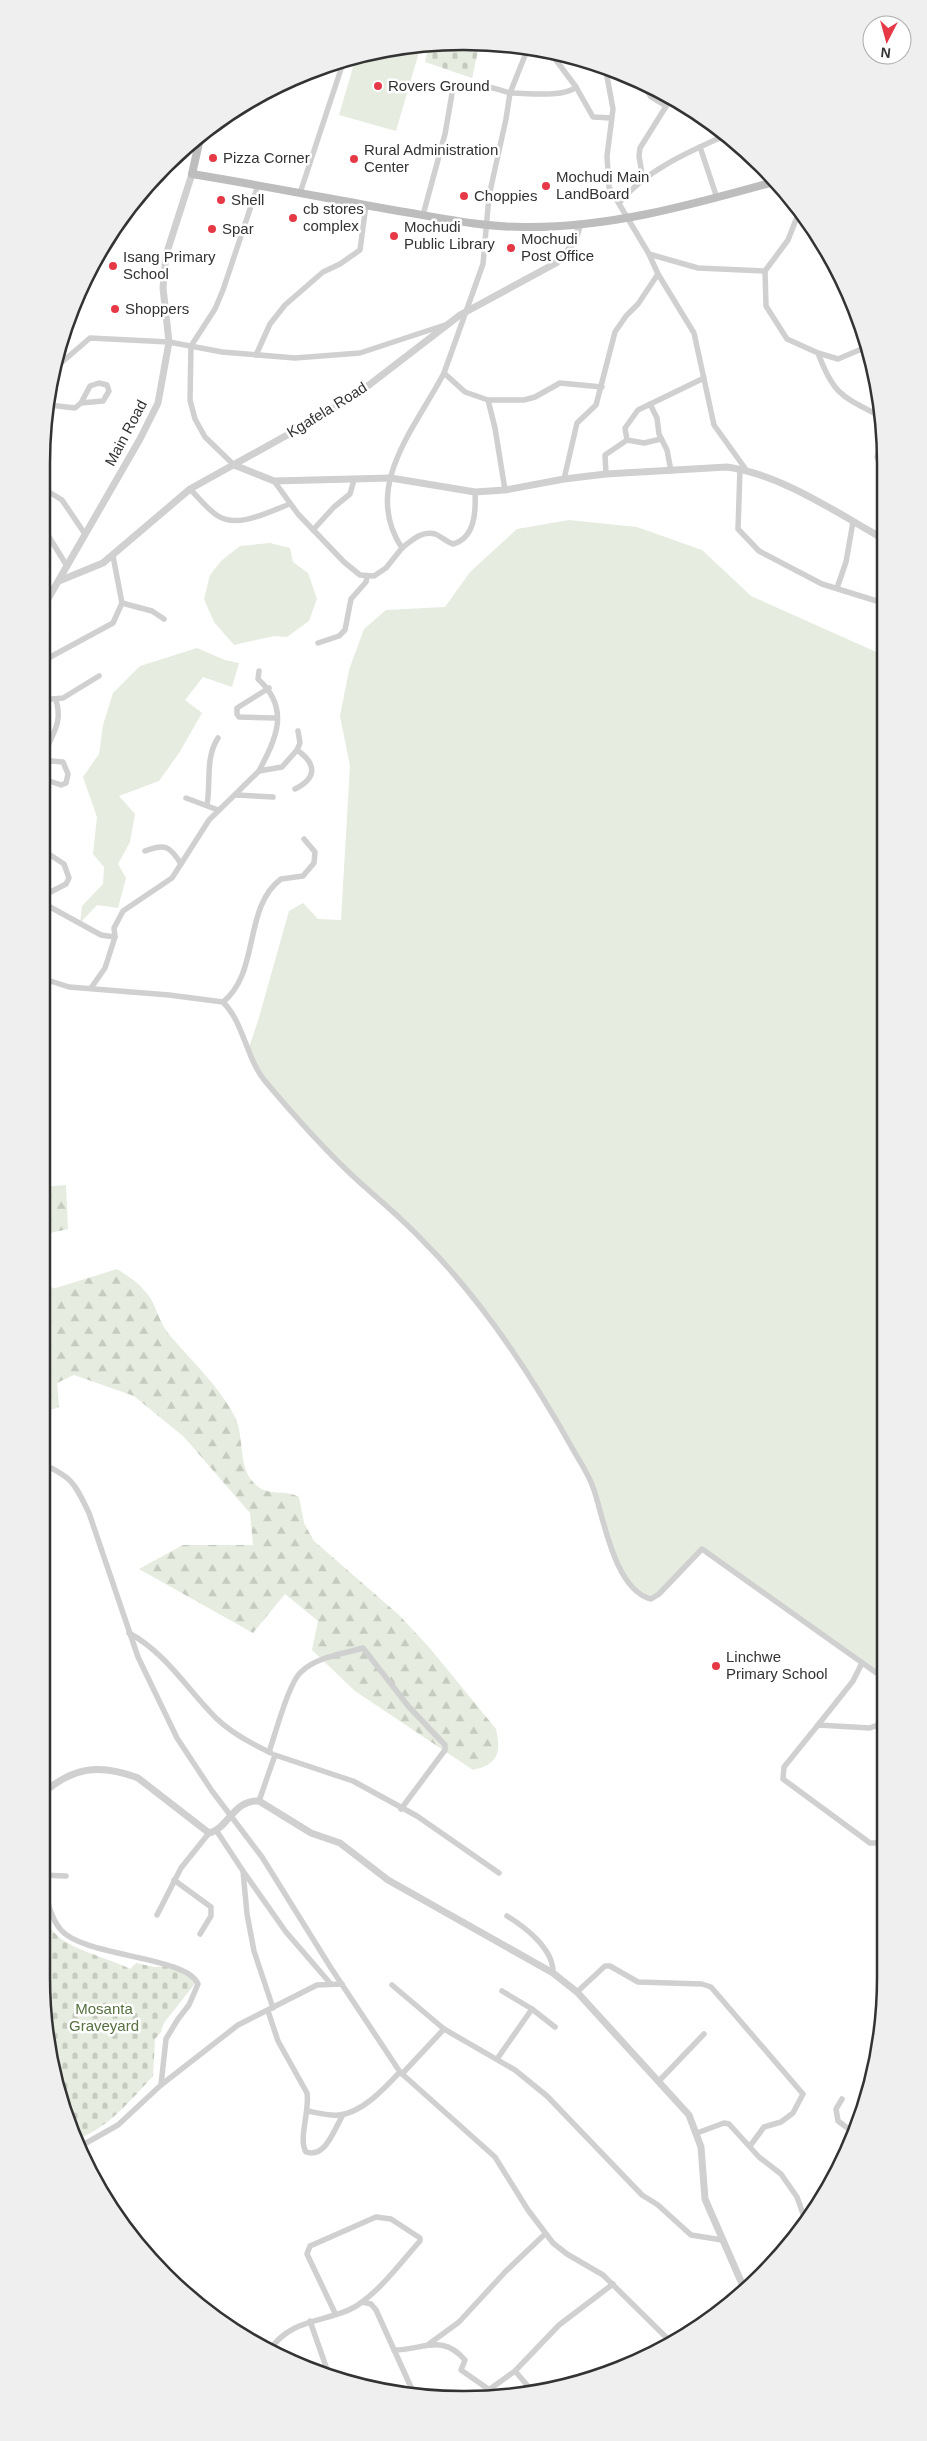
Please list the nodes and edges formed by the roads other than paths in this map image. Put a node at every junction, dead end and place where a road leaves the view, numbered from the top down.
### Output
1 (525, 55) edge
2 (557, 61) edge
3 (341, 69) edge
4 (607, 76) edge
5 (576, 87) junction
6 (510, 93) junction
7 (650, 95) edge
8 (666, 106) joint
9 (611, 118) junction
10 (719, 138) edge
11 (198, 147) edge
12 (700, 147) junction
13 (192, 174) junction
14 (642, 180) junction
15 (767, 184) edge
16 (258, 185) junction
17 (300, 193) junction
18 (717, 198) junction
19 (620, 202) junction
20 (366, 205) junction
21 (423, 215) junction
22 (628, 218) junction
23 (796, 219) edge
24 (580, 224) junction
25 (486, 225) junction
26 (649, 254) junction
27 (765, 271) junction
28 (658, 274) junction
29 (465, 313) junction
30 (445, 326) junction
31 (169, 342) junction
32 (191, 346) junction
33 (861, 349) edge
34 (818, 353) junction
35 (256, 354) junction
36 (63, 361) edge
37 (444, 373) junction
38 (704, 378) junction
39 (602, 387) junction
40 (488, 400) junction
41 (81, 403) junction
42 (650, 404) junction
43 (55, 406) edge
44 (873, 412) edge
45 (626, 440) junction
46 (661, 440) junction
47 (234, 465) junction
48 (743, 470) junction
49 (670, 471) junction
50 (606, 474) junction
51 (391, 478) junction
52 (564, 479) junction
53 (354, 480) junction
54 (274, 481) junction
55 (190, 489) junction
56 (505, 490) junction
57 (475, 492) junction
58 (50, 493) edge
59 (290, 504) junction
60 (853, 522) junction
61 (313, 530) junction
62 (85, 534) junction
63 (877, 535) edge
64 (50, 539) edge
65 (402, 548) junction
66 (113, 556) junction
67 (67, 566) junction
68 (367, 577) junction
69 (59, 581) junction
70 (837, 588) junction
71 (50, 592) edge
72 (877, 601) edge
73 (122, 603) junction
74 (164, 619) dead end
75 (318, 644) dead end
76 (50, 657) edge
77 (259, 671) dead end
78 (100, 676) dead end
79 (269, 688) junction
80 (50, 700) edge
81 (56, 700) junction
82 (276, 718) junction
83 (298, 731) dead end
84 (218, 738) dead end
85 (50, 740) edge
86 (297, 750) junction
87 (50, 761) edge
88 (259, 771) junction
89 (50, 781) edge
90 (295, 789) dead end
91 (236, 795) junction
92 (273, 797) dead end
93 (186, 798) dead end
94 (207, 805) junction
95 (218, 810) junction
96 (304, 840) dead end
97 (145, 851) dead end
98 (50, 855) edge
99 (181, 864) junction
100 (50, 893) edge
101 (50, 907) edge
102 (115, 937) junction
103 (50, 982) edge
104 (91, 988) junction
105 (223, 1002) junction
106 (50, 1469) edge
107 (129, 1633) junction
108 (862, 1662) junction
109 (877, 1673) edge
110 (818, 1725) junction
111 (877, 1727) edge
112 (269, 1752) junction
113 (275, 1755) junction
114 (50, 1787) edge
115 (259, 1801) junction
116 (401, 1809) junction
117 (230, 1815) junction
118 (216, 1830) junction
119 (209, 1833) junction
120 (877, 1843) edge
121 (243, 1871) junction
122 (499, 1873) dead end
123 (50, 1875) edge
124 (66, 1876) dead end
125 (174, 1880) junction
126 (50, 1905) edge
127 (157, 1915) dead end
128 (508, 1916) dead end
129 (200, 1934) dead end
130 (554, 1973) junction
131 (330, 1983) junction
132 (342, 1984) junction
133 (392, 1985) dead end
134 (502, 1991) dead end
135 (577, 1992) junction
136 (270, 2009) junction
137 (532, 2009) junction
138 (555, 2028) dead end
139 (444, 2029) junction
140 (704, 2034) dead end
141 (498, 2059) junction
142 (401, 2073) junction
143 (659, 2081) junction
144 (161, 2085) junction
145 (842, 2099) dead end
146 (308, 2111) junction
147 (343, 2114) junction
148 (848, 2129) edge
149 (697, 2133) junction
150 (85, 2143) edge
151 (750, 2146) junction
152 (803, 2213) edge
153 (545, 2234) junction
154 (722, 2240) junction
155 (742, 2283) edge
156 (613, 2284) junction
157 (362, 2302) junction
158 (335, 2313) junction
159 (310, 2321) junction
160 (667, 2337) edge
161 (429, 2344) junction
162 (274, 2345) edge
163 (394, 2350) junction
164 (326, 2367) edge
165 (515, 2371) junction
166 (527, 2385) edge
167 (412, 2387) edge
168 (491, 2390) edge
169 (495, 2390) edge

1 - 6 street
2 - 5 street
3 - 17 street
4 - 9 street
5 - 6 street
5 - 9 street
6 - 21 street
6 - 25 street
7 - 8 street
8 - 14 street
9 - 19 street
10 - 12 street
11 - 13 main road, Main Road
12 - 14 street
12 - 18 street
13 - 16 main road
13 - 31 street, Main Road
14 - 19 street
15 - 18 main road
16 - 17 main road
16 - 32 street
17 - 20 main road
18 - 22 main road
19 - 22 street
20 - 21 main road
20 - 35 street
21 - 25 main road
22 - 24 main road
22 - 26 street
23 - 27 street
24 - 25 main road
24 - 29 street, Kgafela Road
25 - 29 street
26 - 27 street
26 - 28 street
27 - 34 street
28 - 38 street
28 - 39 street
29 - 30 street, Kgafela Road
29 - 37 street
30 - 35 street
30 - 47 street, Kgafela Road
31 - 32 street
31 - 36 street
31 - 62 street, Main Road
32 - 35 street
32 - 47 street
33 - 34 street
34 - 44 street
37 - 40 street
37 - 51 street
38 - 42 street
38 - 48 street
39 - 40 street
39 - 52 street
40 - 56 street
41 - 41 street
41 - 43 street
42 - 45 street
42 - 46 street
45 - 46 street
45 - 50 street
46 - 49 street
47 - 54 street
47 - 55 street, Kgafela Road
48 - 49 street
48 - 60 street
48 - 70 street
49 - 50 street
50 - 52 street
51 - 53 street
51 - 57 street
51 - 65 street
52 - 56 street
53 - 54 street
53 - 61 street
54 - 59 street
55 - 59 street
55 - 66 street, Kgafela Road
56 - 57 street
57 - 65 street
58 - 62 street
59 - 61 street
60 - 63 street
60 - 70 street
61 - 68 street
62 - 67 street, Main Road
64 - 67 street
65 - 68 street
66 - 69 street, Kgafela Road
66 - 73 street
67 - 69 street, Main Road
68 - 75 street
69 - 71 street, Main Road
70 - 72 street
73 - 74 street
73 - 76 street
77 - 79 street
78 - 81 street
79 - 82 street
79 - 82 street
80 - 81 street
81 - 85 street
82 - 88 street
83 - 86 street
84 - 94 street
86 - 88 street
86 - 90 street
87 - 89 street
88 - 91 street
91 - 92 street
91 - 95 street
93 - 94 street
94 - 95 street
95 - 99 street
96 - 105 street
97 - 99 street
98 - 100 street
99 - 102 street
101 - 102 street
102 - 104 street
103 - 104 street
104 - 105 street
105 - 108 street
106 - 107 street
107 - 112 street
107 - 117 street
108 - 109 street
108 - 110 street
110 - 111 street
110 - 120 street
112 - 113 street
112 - 116 street
113 - 115 street
113 - 116 street
114 - 119 street
115 - 117 street
115 - 130 street
116 - 122 street
117 - 118 street
117 - 132 street
118 - 119 street
118 - 121 street
119 - 125 street
121 - 131 street
121 - 136 street
123 - 124 street
125 - 127 street
125 - 129 street
126 - 144 street
128 - 130 street
130 - 135 street
131 - 132 street
131 - 136 street
132 - 142 street
133 - 139 street
134 - 137 street
135 - 143 street
135 - 151 street
136 - 144 street
136 - 146 street
137 - 138 street
137 - 141 street
139 - 141 street
139 - 142 street
140 - 143 street
141 - 154 street
142 - 147 street
142 - 153 street
143 - 149 street
144 - 150 street
145 - 148 street
146 - 147 street
146 - 147 street
149 - 151 street
149 - 154 street
151 - 152 street
153 - 156 street
153 - 161 street
154 - 155 street
156 - 160 street
156 - 165 street
157 - 158 street
157 - 158 street
157 - 163 street
158 - 159 street
159 - 162 street
159 - 164 street
161 - 163 street
161 - 168 street
163 - 167 street
165 - 166 street
165 - 169 street

